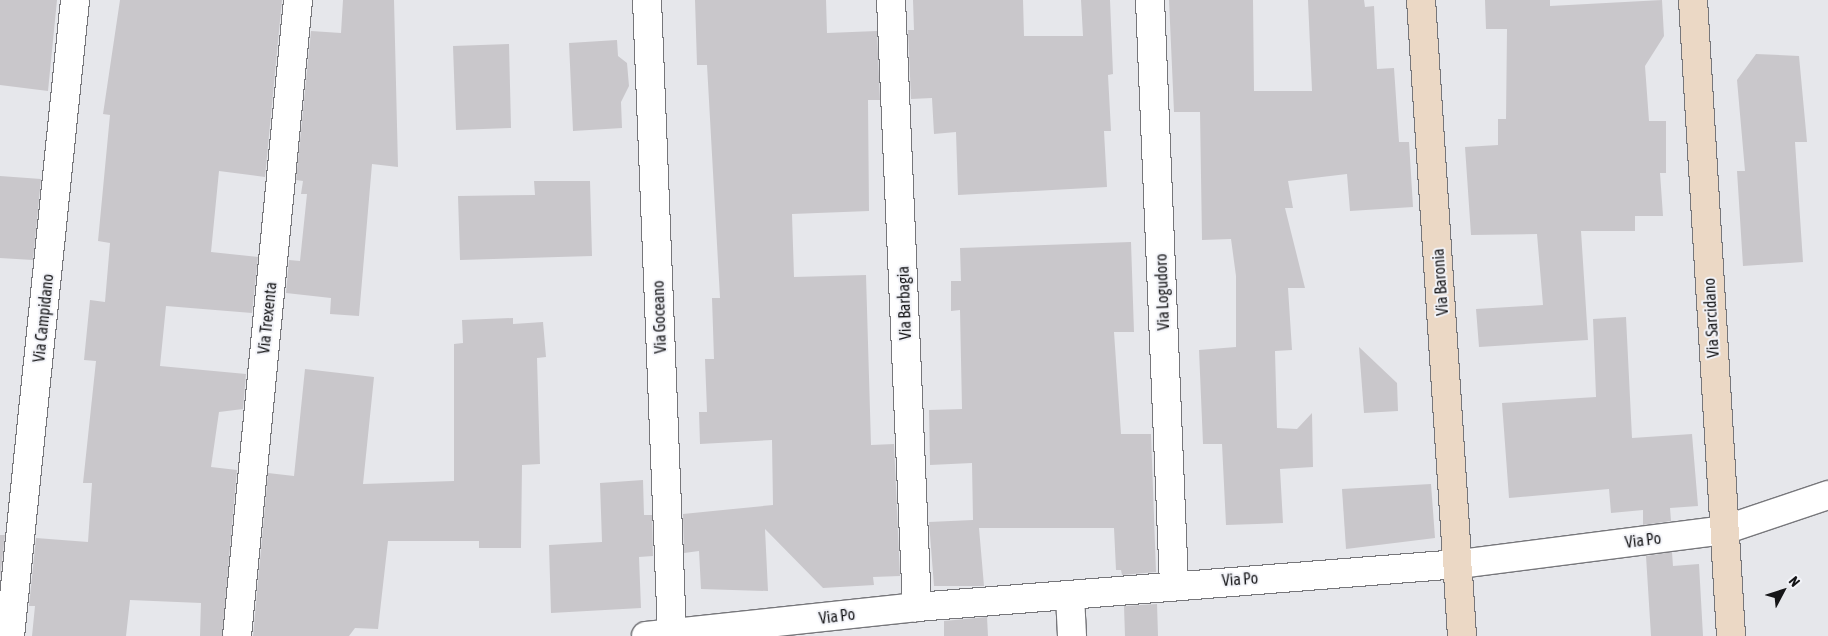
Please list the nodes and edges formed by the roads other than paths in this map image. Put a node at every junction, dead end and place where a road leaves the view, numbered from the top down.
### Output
1 (75, 0) edge
2 (298, 0) edge
3 (647, 0) edge
4 (891, 0) edge
5 (1150, 0) edge
6 (1421, 0) edge
7 (1693, 0) edge
8 (1828, 495) edge
9 (1724, 530) junction
10 (1459, 564) junction
11 (1174, 584) junction
12 (1070, 596) junction
13 (917, 607) junction
14 (717, 633) edge
15 (659, 635) edge
16 (8, 636) edge
17 (237, 636) edge
18 (1072, 636) edge
19 (1462, 636) edge
20 (1732, 636) edge

1 - 16 street, Via Campidano
2 - 17 street, Via Trexenta
3 - 15 street, Via Goceano
4 - 13 street, Via Barbagia
5 - 11 street, Via Logudoro
6 - 10 street, Via Baronia
7 - 9 street, Via Sarcidano
8 - 9 street, Via Po
9 - 10 street, Via Po
9 - 20 street, Via Sarcidano
10 - 11 street, Via Po
10 - 19 street, Via Baronia
11 - 12 street, Via Po
12 - 13 street, Via Po
12 - 18 street
13 - 14 street, Via Po
14 - 15 street, Via Po

